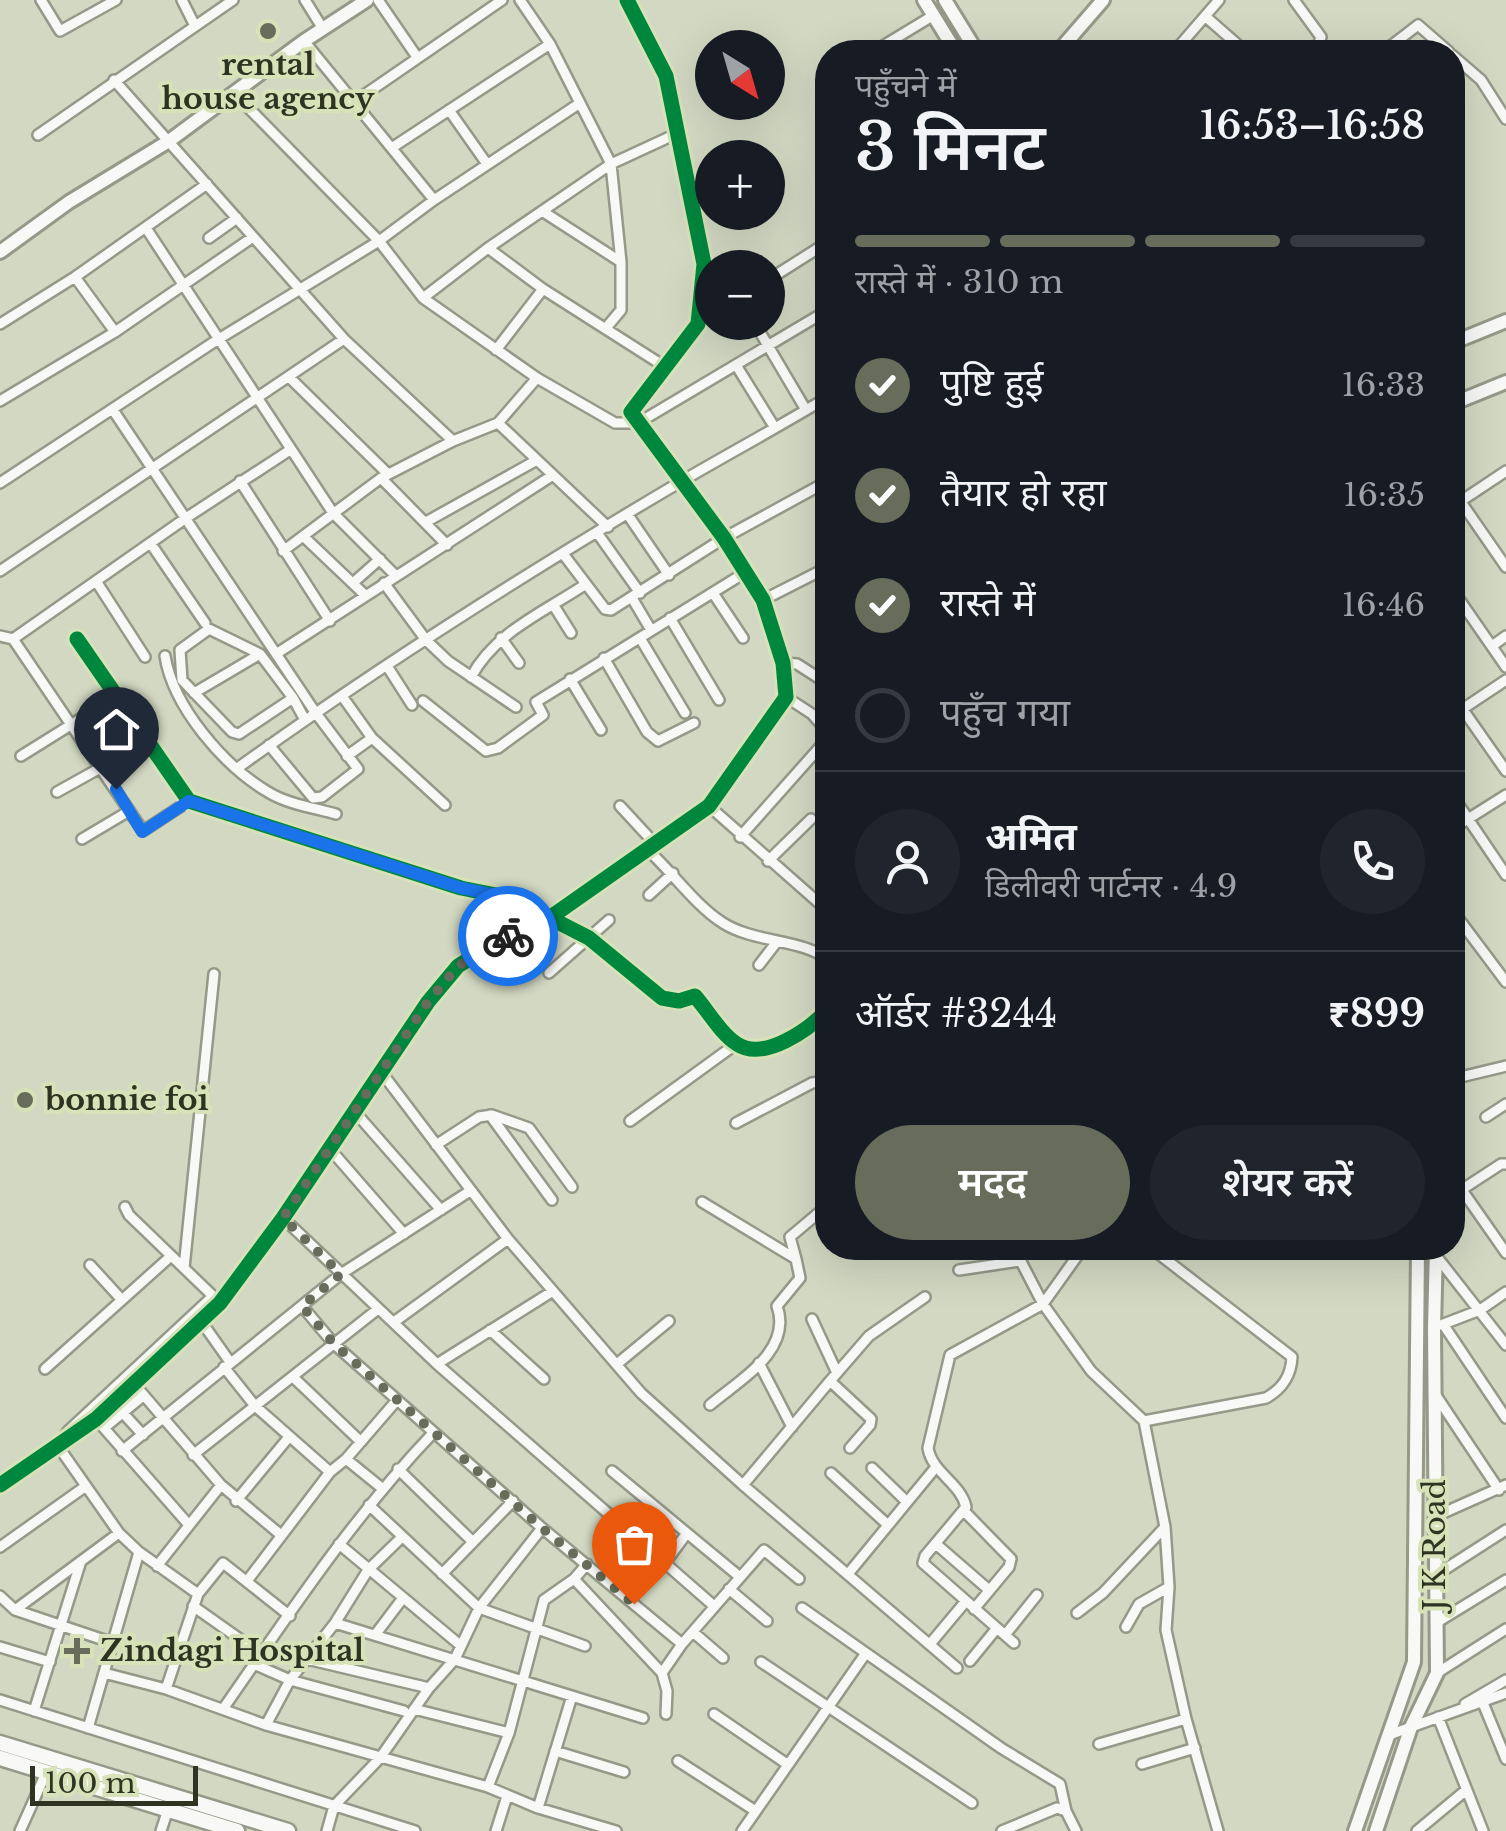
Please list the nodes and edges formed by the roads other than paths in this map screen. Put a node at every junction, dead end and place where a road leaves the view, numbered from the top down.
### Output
1 (41, 0) edge
2 (116, 0) edge
3 (182, 0) edge
4 (233, 0) edge
5 (305, 0) edge
6 (367, 0) edge
7 (378, 0) edge
8 (502, 0) edge
9 (520, 0) edge
10 (627, 0) edge
11 (924, 0) edge
12 (945, 0) edge
13 (1103, 0) edge
14 (1219, 0) edge
15 (1294, 0) edge
16 (934, 16) junction
17 (1206, 16) junction
18 (195, 26) junction
19 (323, 29) junction
20 (893, 40) edge
21 (949, 40) edge
22 (970, 40) edge
23 (1068, 40) edge
24 (1187, 40) edge
25 (1233, 40) edge
26 (1320, 40) edge
27 (1399, 40) edge
28 (1434, 40) edge
29 (304, 42) junction
30 (550, 44) junction
31 (417, 57) junction
32 (1465, 66) edge
33 (114, 80) junction
34 (233, 92) junction
35 (354, 102) junction
36 (580, 104) junction
37 (448, 110) junction
38 (1506, 120) edge
39 (678, 133) junction
40 (38, 135) dead end
41 (170, 141) junction
42 (393, 147) junction
43 (487, 164) junction
44 (611, 164) junction
45 (206, 184) junction
46 (434, 200) junction
47 (542, 211) junction
48 (237, 218) junction
49 (146, 228) junction
50 (253, 237) junction
51 (209, 238) dead end
52 (379, 242) junction
53 (488, 248) junction
54 (701, 250) edge
55 (815, 250) edge
56 (0, 252) edge
57 (620, 262) junction
58 (785, 269) edge
59 (75, 276) junction
60 (184, 287) junction
61 (298, 288) junction
62 (542, 289) junction
63 (424, 298) junction
64 (815, 318) edge
65 (1506, 321) edge
66 (0, 324) edge
67 (606, 328) junction
68 (695, 328) edge
69 (115, 332) junction
70 (1465, 338) edge
71 (344, 339) junction
72 (218, 340) junction
73 (764, 340) edge
74 (768, 346) junction
75 (496, 350) junction
76 (736, 365) junction
77 (667, 368) junction
78 (290, 378) junction
79 (537, 378) junction
80 (1506, 382) edge
81 (255, 398) junction
82 (1465, 399) edge
83 (0, 401) edge
84 (815, 404) edge
85 (113, 410) junction
86 (806, 410) junction
87 (498, 422) junction
88 (638, 423) junction
89 (775, 428) junction
90 (452, 441) junction
91 (290, 450) junction
92 (537, 460) junction
93 (151, 466) junction
94 (1506, 472) edge
95 (554, 475) junction
96 (384, 476) junction
97 (240, 481) junction
98 (681, 482) junction
99 (0, 484) edge
100 (815, 489) edge
101 (1465, 499) edge
102 (333, 513) junction
103 (628, 515) junction
104 (1465, 516) edge
105 (186, 518) junction
106 (426, 522) junction
107 (608, 527) junction
108 (598, 534) junction
109 (303, 536) junction
110 (724, 538) junction
111 (150, 544) junction
112 (447, 545) junction
113 (283, 551) junction
114 (564, 555) junction
115 (380, 560) junction
116 (1506, 567) edge
117 (0, 571) edge
118 (746, 572) junction
119 (815, 574) edge
120 (669, 575) junction
121 (396, 576) junction
122 (96, 581) junction
123 (354, 582) junction
124 (384, 583) junction
125 (586, 584) junction
126 (713, 592) junction
127 (636, 595) junction
128 (366, 596) junction
129 (763, 600) junction
130 (554, 606) junction
131 (1465, 608) edge
132 (670, 618) junction
133 (330, 621) junction
134 (205, 623) dead end
135 (651, 630) junction
136 (572, 633) dead end
137 (0, 636) edge
138 (1506, 636) edge
139 (501, 638) junction
140 (640, 638) junction
141 (743, 638) dead end
142 (13, 639) junction
143 (76, 639) dead end
144 (426, 640) junction
145 (1492, 646) junction
146 (260, 654) junction
147 (276, 654) junction
148 (165, 656) dead end
149 (145, 657) dead end
150 (604, 658) junction
151 (519, 663) dead end
152 (784, 663) junction
153 (388, 666) junction
154 (1506, 667) edge
155 (815, 671) edge
156 (471, 677) junction
157 (570, 679) junction
158 (1506, 680) edge
159 (194, 693) junction
160 (116, 696) junction
161 (342, 696) junction
162 (786, 696) junction
163 (292, 698) junction
164 (719, 700) dead end
165 (516, 707) dead end
166 (1465, 708) edge
167 (316, 712) junction
168 (1465, 712) edge
169 (684, 713) dead end
170 (815, 718) edge
171 (305, 720) junction
172 (72, 723) junction
173 (694, 723) dead end
174 (600, 730) dead end
175 (372, 738) junction
176 (270, 746) junction
177 (815, 750) edge
178 (21, 756) dead end
179 (348, 756) junction
180 (102, 768) junction
181 (239, 768) junction
182 (1506, 771) edge
183 (57, 792) dead end
184 (1506, 794) edge
185 (189, 801) junction
186 (445, 804) dead end
187 (620, 806) dead end
188 (710, 806) junction
189 (129, 810) junction
190 (1465, 813) edge
191 (336, 814) dead end
192 (811, 819) dead end
193 (1469, 819) junction
194 (1465, 821) edge
195 (740, 837) junction
196 (82, 839) dead end
197 (652, 848) junction
198 (768, 861) junction
199 (673, 873) junction
200 (1506, 875) edge
201 (649, 894) dead end
202 (815, 900) edge
203 (548, 919) junction
204 (609, 920) dead end
205 (1465, 927) edge
206 (589, 938) junction
207 (776, 943) junction
208 (815, 950) edge
209 (759, 965) dead end
210 (550, 972) dead end
211 (214, 974) dead end
212 (1506, 982) edge
213 (815, 1021) edge
214 (736, 1044) junction
215 (1505, 1070) edge
216 (382, 1073) junction
217 (1465, 1077) edge
218 (815, 1083) edge
219 (1506, 1104) edge
220 (355, 1112) junction
221 (490, 1115) junction
222 (1486, 1117) dead end
223 (630, 1121) dead end
224 (736, 1123) dead end
225 (436, 1145) junction
226 (330, 1149) junction
227 (1506, 1164) edge
228 (572, 1187) dead end
229 (1465, 1188) edge
230 (470, 1191) junction
231 (1465, 1194) edge
232 (552, 1200) dead end
233 (702, 1202) dead end
234 (124, 1206) dead end
235 (441, 1210) junction
236 (815, 1216) edge
237 (283, 1218) junction
238 (404, 1234) junction
239 (508, 1240) junction
240 (1506, 1252) edge
241 (171, 1256) junction
242 (796, 1259) junction
243 (1074, 1260) edge
244 (1171, 1260) edge
245 (1418, 1260) edge
246 (1436, 1260) edge
247 (1442, 1260) edge
248 (1020, 1261) joint
249 (90, 1265) dead end
250 (184, 1268) junction
251 (958, 1270) dead end
252 (341, 1274) junction
253 (553, 1291) junction
254 (1506, 1292) edge
255 (925, 1297) dead end
256 (122, 1300) junction
257 (216, 1300) junction
258 (1043, 1304) junction
259 (302, 1306) junction
260 (378, 1309) junction
261 (1480, 1310) junction
262 (1418, 1312) junction
263 (812, 1319) dead end
264 (670, 1320) dead end
265 (201, 1321) junction
266 (394, 1322) junction
267 (1437, 1322) junction
268 (490, 1330) junction
269 (334, 1344) junction
270 (1506, 1345) edge
271 (759, 1363) junction
272 (437, 1364) junction
273 (617, 1364) junction
274 (227, 1365) junction
275 (46, 1369) dead end
276 (292, 1377) junction
277 (834, 1377) junction
278 (544, 1379) dead end
279 (139, 1391) junction
280 (1435, 1394) junction
281 (398, 1400) junction
282 (710, 1405) dead end
283 (255, 1406) junction
284 (123, 1413) junction
285 (1506, 1418) edge
286 (163, 1420) junction
287 (1144, 1421) junction
288 (100, 1424) junction
289 (792, 1427) junction
290 (434, 1433) junction
291 (143, 1435) junction
292 (289, 1438) junction
293 (361, 1442) junction
294 (60, 1444) junction
295 (850, 1448) dead end
296 (122, 1451) junction
297 (194, 1455) junction
298 (346, 1459) junction
299 (936, 1466) junction
300 (872, 1468) dead end
301 (398, 1470) junction
302 (612, 1471) dead end
303 (330, 1472) junction
304 (831, 1473) dead end
305 (0, 1485) edge
306 (742, 1485) junction
307 (86, 1486) junction
308 (221, 1486) junction
309 (1502, 1487) edge
310 (382, 1489) junction
311 (236, 1501) junction
312 (513, 1501) junction
313 (907, 1502) junction
314 (369, 1506) junction
315 (964, 1512) junction
316 (1434, 1517) junction
317 (189, 1525) junction
318 (888, 1525) junction
319 (1165, 1527) junction
320 (542, 1528) junction
321 (1506, 1530) edge
322 (119, 1532) junction
323 (687, 1532) junction
324 (281, 1534) junction
325 (402, 1537) junction
326 (472, 1542) junction
327 (338, 1544) junction
328 (936, 1544) junction
329 (0, 1547) edge
330 (139, 1552) junction
331 (81, 1562) junction
332 (587, 1564) junction
333 (664, 1564) junction
334 (157, 1566) junction
335 (368, 1570) junction
336 (442, 1574) junction
337 (848, 1574) junction
338 (1436, 1574) junction
339 (740, 1577) junction
340 (574, 1578) junction
341 (799, 1579) dead end
342 (246, 1580) junction
343 (1506, 1580) edge
344 (1169, 1588) junction
345 (729, 1589) junction
346 (990, 1590) junction
347 (198, 1594) junction
348 (0, 1596) edge
349 (1037, 1596) dead end
350 (402, 1598) junction
351 (970, 1605) junction
352 (193, 1606) junction
353 (714, 1606) junction
354 (478, 1608) junction
355 (802, 1608) dead end
356 (15, 1610) junction
357 (1077, 1614) dead end
358 (290, 1616) junction
359 (767, 1621) dead end
360 (335, 1623) junction
361 (1436, 1624) junction
362 (61, 1626) junction
363 (1126, 1627) dead end
364 (536, 1629) junction
365 (1506, 1630) edge
366 (1001, 1631) junction
367 (692, 1632) junction
368 (376, 1635) junction
369 (113, 1642) junction
370 (682, 1644) junction
371 (930, 1644) junction
372 (1014, 1644) dead end
373 (460, 1645) junction
374 (585, 1646) dead end
375 (0, 1647) edge
376 (866, 1653) junction
377 (261, 1654) junction
378 (723, 1658) dead end
379 (307, 1659) junction
380 (454, 1660) junction
381 (970, 1661) dead end
382 (50, 1662) junction
383 (761, 1662) dead end
384 (254, 1664) junction
385 (957, 1668) dead end
386 (104, 1673) junction
387 (662, 1673) junction
388 (1436, 1673) junction
389 (290, 1680) junction
390 (523, 1680) junction
391 (1506, 1680) edge
392 (429, 1688) junction
393 (166, 1689) junction
394 (1506, 1693) edge
395 (572, 1696) junction
396 (0, 1700) edge
397 (1483, 1704) junction
398 (827, 1706) junction
399 (222, 1709) junction
400 (409, 1710) junction
401 (1455, 1710) junction
402 (34, 1712) junction
403 (666, 1714) dead end
404 (714, 1714) dead end
405 (1438, 1717) junction
406 (644, 1718) dead end
407 (1186, 1719) junction
408 (266, 1725) junction
409 (1411, 1727) junction
410 (88, 1728) junction
411 (508, 1732) junction
412 (1390, 1734) junction
413 (0, 1743) edge
414 (1099, 1744) dead end
415 (1195, 1748) junction
416 (555, 1751) junction
417 (0, 1758) edge
418 (380, 1758) junction
419 (1506, 1760) edge
420 (678, 1761) dead end
421 (788, 1764) junction
422 (1142, 1764) dead end
423 (47, 1771) junction
424 (624, 1772) dead end
425 (1376, 1773) junction
426 (1394, 1778) junction
427 (488, 1787) junction
428 (1465, 1791) junction
429 (507, 1796) junction
430 (972, 1803) dead end
431 (334, 1806) junction
432 (538, 1808) junction
433 (168, 1809) junction
434 (754, 1810) junction
435 (1066, 1810) junction
436 (20, 1831) edge
437 (161, 1831) edge
438 (237, 1831) edge
439 (288, 1831) edge
440 (328, 1831) edge
441 (415, 1831) edge
442 (496, 1831) edge
443 (616, 1831) edge
444 (742, 1831) edge
445 (1002, 1831) edge
446 (1076, 1831) edge
447 (1218, 1831) edge
448 (1356, 1831) edge
449 (1376, 1831) edge
450 (1416, 1831) edge
451 (1482, 1831) edge

1 - 2 street
3 - 18 street
4 - 18 street
5 - 19 street
6 - 19 street
7 - 31 street
8 - 31 street
9 - 30 street
10 - 39 street
11 - 16 street
12 - 22 street
13 - 23 street
14 - 17 street
15 - 26 street
16 - 20 street
16 - 21 street
17 - 24 street
17 - 25 street
18 - 33 street
19 - 29 street
27 - 28 street
29 - 34 street
29 - 35 street
30 - 36 street
30 - 37 street
31 - 35 street
32 - 38 street
33 - 40 street
33 - 41 street
34 - 41 street
34 - 52 street
35 - 42 street
36 - 43 street
36 - 44 street
37 - 42 street
37 - 43 street
39 - 44 street
39 - 54 street
41 - 45 street
41 - 56 street
42 - 46 street
43 - 46 street
44 - 47 street
44 - 57 street
45 - 48 street
45 - 49 street
46 - 52 street
47 - 53 street
47 - 57 street
48 - 50 street
48 - 51 street
49 - 59 street
49 - 60 street
50 - 60 street
50 - 61 street
52 - 61 street
52 - 63 street
53 - 62 street
53 - 63 street
55 - 58 street
57 - 67 street
59 - 66 street
59 - 69 street
60 - 69 street
60 - 72 street
61 - 71 street
61 - 72 street
62 - 67 street
62 - 75 street
63 - 75 street
64 - 74 street
65 - 70 street
67 - 77 street
68 - 77 street
69 - 83 street
71 - 78 street
71 - 90 street
72 - 81 street
72 - 85 street
73 - 74 street
74 - 76 street
74 - 86 street
75 - 79 street
76 - 88 street
76 - 89 street
77 - 88 street
78 - 81 street
78 - 96 street
79 - 87 street
79 - 88 street
80 - 82 street
81 - 91 street
81 - 93 street
84 - 86 street
85 - 93 street
85 - 99 street
86 - 89 street
87 - 90 street
87 - 92 street
88 - 98 street
89 - 98 street
90 - 96 street
91 - 97 street
91 - 102 street
92 - 95 street
92 - 106 street
93 - 105 street
93 - 117 street
94 - 101 street
95 - 107 street
95 - 112 street
96 - 102 street
96 - 106 street
97 - 105 street
97 - 113 street
98 - 103 street
98 - 110 street
100 - 110 street
102 - 109 street
102 - 115 street
103 - 107 street
103 - 120 street
104 - 116 street
105 - 111 street
105 - 147 street
106 - 112 street
107 - 108 street
108 - 114 street
108 - 127 street
109 - 113 street
109 - 123 street
110 - 118 street
110 - 120 street
111 - 122 street
111 - 134 street
112 - 121 street
113 - 133 street
114 - 125 street
114 - 144 street
115 - 121 street
115 - 123 street
118 - 126 street
118 - 129 street
119 - 129 street
120 - 127 street
121 - 124 street
122 - 142 street
122 - 149 street
123 - 128 street
124 - 128 street
124 - 144 street
125 - 127 street
125 - 130 street
126 - 132 street
126 - 141 street
127 - 135 street
128 - 133 street
129 - 152 street
130 - 136 street
130 - 139 street
131 - 145 street
132 - 135 street
132 - 164 street
133 - 147 street
135 - 140 street
137 - 142 street
138 - 145 street
139 - 151 street
139 - 156 street
140 - 150 street
140 - 169 street
142 - 172 street
143 - 160 street
144 - 153 street
144 - 156 street
145 - 154 street
146 - 159 street
146 - 159 street
146 - 163 street
147 - 167 street
148 - 181 street
150 - 157 street
150 - 173 street
152 - 155 street
152 - 162 street
153 - 157 street
153 - 161 street
156 - 165 street
157 - 174 street
158 - 166 street
159 - 163 street
160 - 172 street
160 - 185 street
161 - 167 street
161 - 175 street
162 - 170 street
162 - 188 street
163 - 171 street
167 - 171 street
167 - 179 street
168 - 182 street
171 - 176 street
172 - 178 street
172 - 180 street
175 - 179 street
175 - 186 street
176 - 179 street
176 - 181 street
177 - 195 street
180 - 183 street
180 - 189 street
181 - 191 street
184 - 193 street
185 - 189 street
185 - 203 street
187 - 197 street
188 - 195 street
188 - 197 street
189 - 196 street
190 - 193 street
192 - 198 street
193 - 194 street
193 - 200 street
195 - 198 street
197 - 199 street
197 - 203 street
198 - 202 street
199 - 201 street
199 - 207 street
203 - 206 street
203 - 216 street
204 - 206 street
205 - 212 street
206 - 210 street
206 - 214 street
207 - 208 street
207 - 209 street
211 - 250 street
213 - 214 street
214 - 223 street
215 - 217 street
216 - 220 street
216 - 225 street
218 - 224 street
219 - 222 street
220 - 226 street
220 - 235 street
221 - 225 street
221 - 228 street
221 - 232 street
225 - 230 street
226 - 237 street
226 - 238 street
227 - 229 street
230 - 235 street
230 - 239 street
231 - 240 street
233 - 242 street
234 - 241 street
235 - 238 street
236 - 242 street
237 - 252 street
237 - 257 street
238 - 252 street
239 - 253 street
239 - 266 street
241 - 250 street
241 - 256 street
242 - 271 street
243 - 258 street
244 - 287 street
245 - 262 street, J K Road
246 - 267 street, J K Road
247 - 261 street
248 - 251 street
248 - 258 street
249 - 256 street
250 - 257 street
252 - 259 street
252 - 260 street
253 - 268 street
253 - 273 street
254 - 261 street
255 - 277 street
256 - 275 street
257 - 265 street
257 - 294 street
258 - 287 street
258 - 299 street
259 - 269 street
259 - 274 street
260 - 266 street
260 - 269 street
261 - 267 street
261 - 270 street
262 - 267 street
262 - 412 street, J K Road
263 - 277 street
264 - 273 street
265 - 274 street
265 - 279 street
266 - 272 street
267 - 280 street, J K Road
267 - 285 street
268 - 272 street
268 - 278 street
269 - 276 street
269 - 281 street
271 - 282 street
271 - 289 street
272 - 333 street
273 - 306 street
274 - 283 street
274 - 286 street
276 - 283 street
276 - 293 street
277 - 289 street
277 - 295 street
279 - 284 street
279 - 286 street
279 - 288 street
280 - 309 street
280 - 316 street, J K Road
281 - 290 street
281 - 293 street
283 - 292 street
283 - 297 street
284 - 288 street
284 - 291 street
286 - 291 street
286 - 297 street
287 - 319 street
288 - 294 street
288 - 296 street
289 - 306 street
290 - 301 street
290 - 312 street
291 - 296 street
292 - 303 street
292 - 311 street
293 - 298 street
294 - 305 street
294 - 307 street
296 - 317 street
297 - 308 street
298 - 303 street
298 - 310 street
299 - 313 street
299 - 315 street
300 - 313 street
301 - 310 street
301 - 326 street
302 - 323 street
303 - 324 street
304 - 318 street
306 - 337 street
307 - 322 street
307 - 329 street
308 - 311 street
308 - 317 street
309 - 316 street
310 - 314 street
311 - 324 street
312 - 320 street
312 - 326 street
313 - 318 street
314 - 325 street
314 - 327 street
315 - 328 street
315 - 346 street
316 - 338 street, J K Road
317 - 334 street
318 - 337 street
319 - 344 street
319 - 357 street
320 - 332 street
320 - 354 street
321 - 338 street
322 - 330 street
322 - 331 street
323 - 333 street
323 - 339 street
324 - 342 street
325 - 335 street
325 - 336 street
326 - 336 street
327 - 335 street
327 - 358 street
328 - 346 street
328 - 351 street
330 - 334 street
330 - 369 street
331 - 356 street
331 - 362 street
332 - 340 street
332 - 370 street
333 - 353 street
334 - 347 street
335 - 350 street
335 - 360 street
336 - 354 street
337 - 371 street
338 - 361 street, J K Road
339 - 341 street
339 - 345 street
340 - 364 street
340 - 387 street
342 - 347 street
342 - 358 street
343 - 361 street
344 - 363 street
344 - 407 street
345 - 353 street
345 - 359 street
346 - 351 street
347 - 352 street
348 - 356 street
349 - 366 street
350 - 368 street
350 - 373 street
351 - 366 street
351 - 371 street
352 - 377 street
352 - 393 street
353 - 367 street
354 - 364 street
354 - 373 street
355 - 376 street
356 - 362 street
358 - 377 street
360 - 368 street
360 - 379 street
361 - 388 street, J K Road
362 - 369 street
362 - 382 street
364 - 374 street
364 - 390 street
365 - 388 street
366 - 372 street
366 - 381 street
367 - 370 street
367 - 378 street
368 - 380 street
369 - 386 street
370 - 387 street
371 - 385 street
373 - 380 street
375 - 382 street
376 - 398 street
376 - 435 street
377 - 384 street
379 - 389 street
379 - 392 street
380 - 390 street
380 - 392 street
382 - 402 street
383 - 398 street
384 - 389 street
384 - 399 street
386 - 393 street
386 - 410 street
387 - 403 street
388 - 409 street, J K Road
389 - 400 street
389 - 408 street
390 - 395 street
390 - 411 street
391 - 401 street
392 - 400 street
393 - 399 street
394 - 397 street
395 - 406 street
395 - 416 street
396 - 402 street
397 - 401 street
397 - 419 street
398 - 421 street
398 - 430 street
399 - 408 street
400 - 411 street
400 - 418 street
401 - 405 street
402 - 410 street
404 - 421 street
405 - 409 street
405 - 428 street
407 - 414 street
407 - 415 street
408 - 418 street
409 - 412 street
409 - 426 street, J K Road
410 - 431 street
411 - 427 street
412 - 425 street, J K Road
413 - 439 main road
415 - 422 street
415 - 447 street
416 - 424 street
416 - 432 street
417 - 423 main road
418 - 427 street
418 - 431 street
420 - 434 street
421 - 434 street
423 - 433 main road
423 - 436 street
425 - 426 street
425 - 448 street, J K Road
426 - 449 street, J K Road
427 - 429 street
428 - 450 street
428 - 451 street
429 - 432 street
429 - 442 street
431 - 440 street
431 - 441 street
432 - 443 street
433 - 437 street
433 - 438 main road
434 - 444 street
435 - 445 street
435 - 446 street

